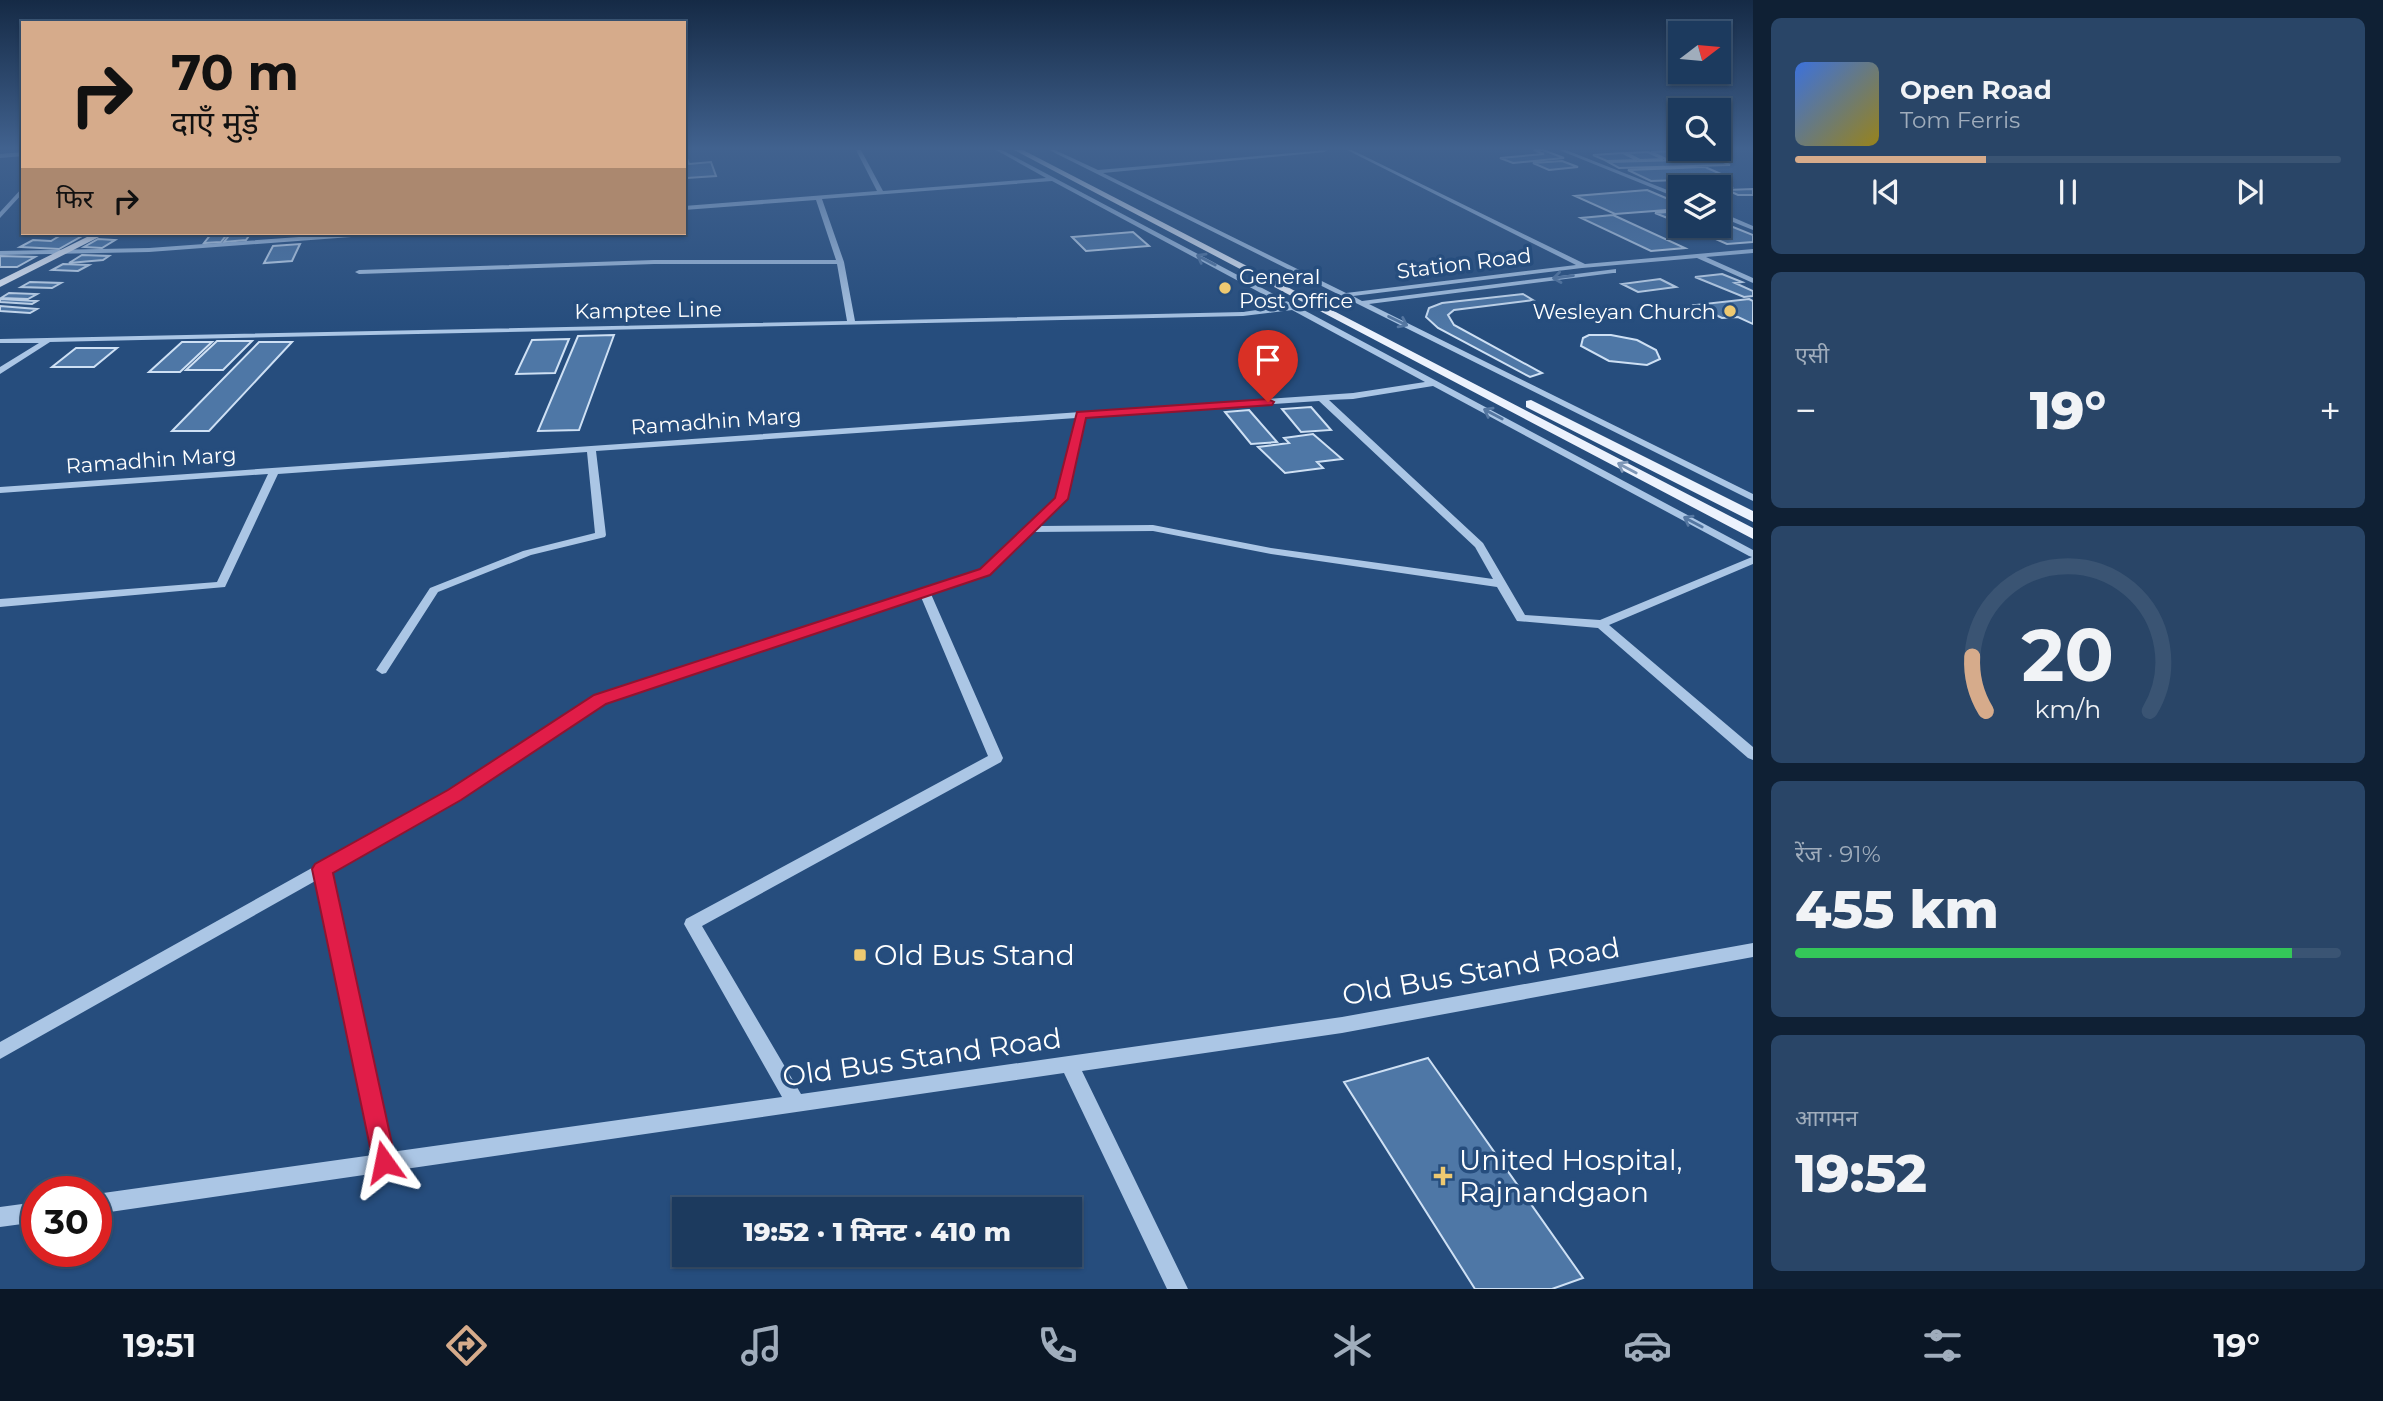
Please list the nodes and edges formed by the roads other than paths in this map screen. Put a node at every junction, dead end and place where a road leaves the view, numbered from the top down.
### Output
1 (823, 210) edge
2 (1113, 210) edge
3 (1135, 210) edge
4 (1155, 210) edge
5 (1174, 210) edge
6 (1471, 210) edge
7 (1731, 219) edge
8 (1753, 228) edge
9 (98, 235) edge
10 (351, 235) edge
11 (67, 250) junction
12 (1753, 251) edge
13 (0, 253) edge
14 (1697, 255) junction
15 (1753, 259) edge
16 (840, 262) junction
17 (1712, 262) junction
18 (1582, 266) junction
19 (359, 272) dead end
20 (1597, 273) junction
21 (1753, 281) edge
22 (0, 284) edge
23 (1346, 295) junction
24 (1362, 303) junction
25 (1297, 307) junction
26 (852, 324) junction
27 (47, 340) junction
28 (0, 341) edge
29 (0, 371) edge
30 (1435, 383) junction
31 (1322, 399) junction
32 (1081, 415) junction
33 (591, 449) junction
34 (275, 471) junction
35 (0, 491) edge
36 (1753, 498) edge
37 (1753, 517) edge
38 (1030, 529) junction
39 (1753, 534) edge
40 (1753, 557) edge
41 (1502, 584) junction
42 (925, 592) junction
43 (0, 603) edge
44 (1601, 624) junction
45 (382, 670) dead end
46 (1753, 755) edge
47 (322, 869) junction
48 (1753, 950) edge
49 (0, 1051) edge
50 (1069, 1064) junction
51 (796, 1103) junction
52 (384, 1162) junction
53 (112, 1202) edge
54 (21, 1214) edge
55 (0, 1217) edge
56 (1178, 1289) edge

1 - 16 street
25 -> 2 street
39 -> 3 main road
4 - 37 main road
5 - 23 street
6 - 18 street
7 - 8 street
9 - 11 main road
10 - 11 street
11 - 13 street
11 - 22 main road
12 - 14 street, Station Road
14 - 17 street
14 - 18 street, Station Road
15 - 17 street, Station Road
16 - 19 street
16 - 26 street
17 - 20 street, Station Road
17 - 21 street
18 - 20 street
18 - 23 street, Station Road
20 -> 24 street, Station Road
23 - 24 street
24 -> 36 street
25 - 26 street, Kamptee Line
25 - 30 street
26 - 27 street, Kamptee Line
27 - 28 street, Kamptee Line
27 - 29 street
30 - 31 street, Ramadhin Marg
40 -> 30 street
31 - 32 street, Ramadhin Marg
31 - 41 street
32 - 33 street, Ramadhin Marg
32 - 38 street
33 - 34 street, Ramadhin Marg
33 - 45 street
34 - 35 street, Ramadhin Marg
34 - 43 street
38 - 41 street
38 - 42 street
40 - 44 street
41 - 44 street
42 - 47 street
42 - 51 street
44 - 46 street
47 - 49 street
47 - 52 street
48 - 50 street, Old Bus Stand Road
50 - 51 street, Old Bus Stand Road
50 - 56 street
51 - 52 street, Old Bus Stand Road
52 - 53 street, Old Bus Stand Road
54 - 55 street

